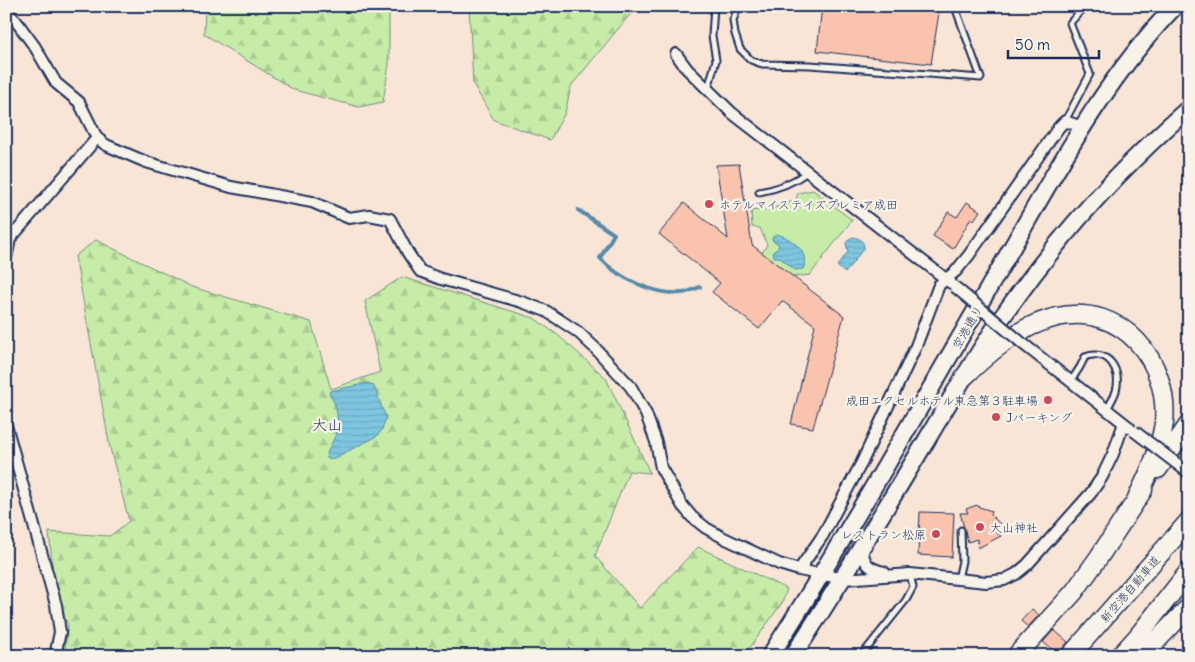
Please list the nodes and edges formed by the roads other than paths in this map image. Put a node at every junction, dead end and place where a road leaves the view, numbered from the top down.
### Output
1 (714, 6) edge
2 (739, 6) edge
3 (956, 6) edge
4 (1085, 6) edge
5 (1175, 6) edge
6 (6, 11) edge
7 (676, 54) dead end
8 (708, 90) junction
9 (1189, 108) edge
10 (1065, 121) junction
11 (1082, 127) junction
12 (97, 138) junction
13 (807, 172) junction
14 (759, 192) dead end
15 (6, 258) edge
16 (946, 279) junction
17 (965, 376) junction
18 (1071, 381) junction
19 (1107, 409) junction
20 (1124, 423) junction
21 (1189, 424) edge
22 (6, 425) edge
23 (1189, 473) edge
24 (1137, 498) junction
25 (1189, 521) edge
26 (960, 530) dead end
27 (862, 548) junction
28 (799, 570) junction
29 (1189, 571) edge
30 (821, 574) junction
31 (910, 574) junction
32 (895, 575) junction
33 (958, 578) junction
34 (844, 579) junction
35 (1189, 607) edge
36 (55, 656) edge
37 (770, 656) edge
38 (793, 656) edge
39 (861, 656) edge
40 (1016, 656) edge
41 (1070, 656) edge
42 (1120, 656) edge
43 (1142, 656) edge

1 - 8 lane
2 - 3 lane
4 - 10 lane
5 - 11 highway, 空港通り
6 - 12 street
7 - 8 street
8 - 13 street
9 - 17 highway, 空港通り
10 - 11 street
10 - 16 street
11 - 30 highway, 空港通り
12 - 15 street
12 - 28 street
13 - 14 lane
13 - 16 street
16 - 18 street, bridge
16 - 28 street
17 - 24 highway
17 - 27 highway, 空港通り
18 - 19 street
18 - 19 lane
19 - 20 street
20 - 23 street, bridge
20 - 33 street
21 - 24 highway
22 - 36 street
24 - 40 highway
25 - 41 highway, 新空港自動車道
26 - 33 lane
27 - 32 street
27 - 34 highway, 空港通り
28 - 30 street
29 - 42 highway
30 - 34 street
30 - 37 highway, 空港通り
31 - 32 street
31 - 33 street
31 - 39 lane
32 - 34 street
34 - 38 highway, 空港通り
35 - 43 highway

